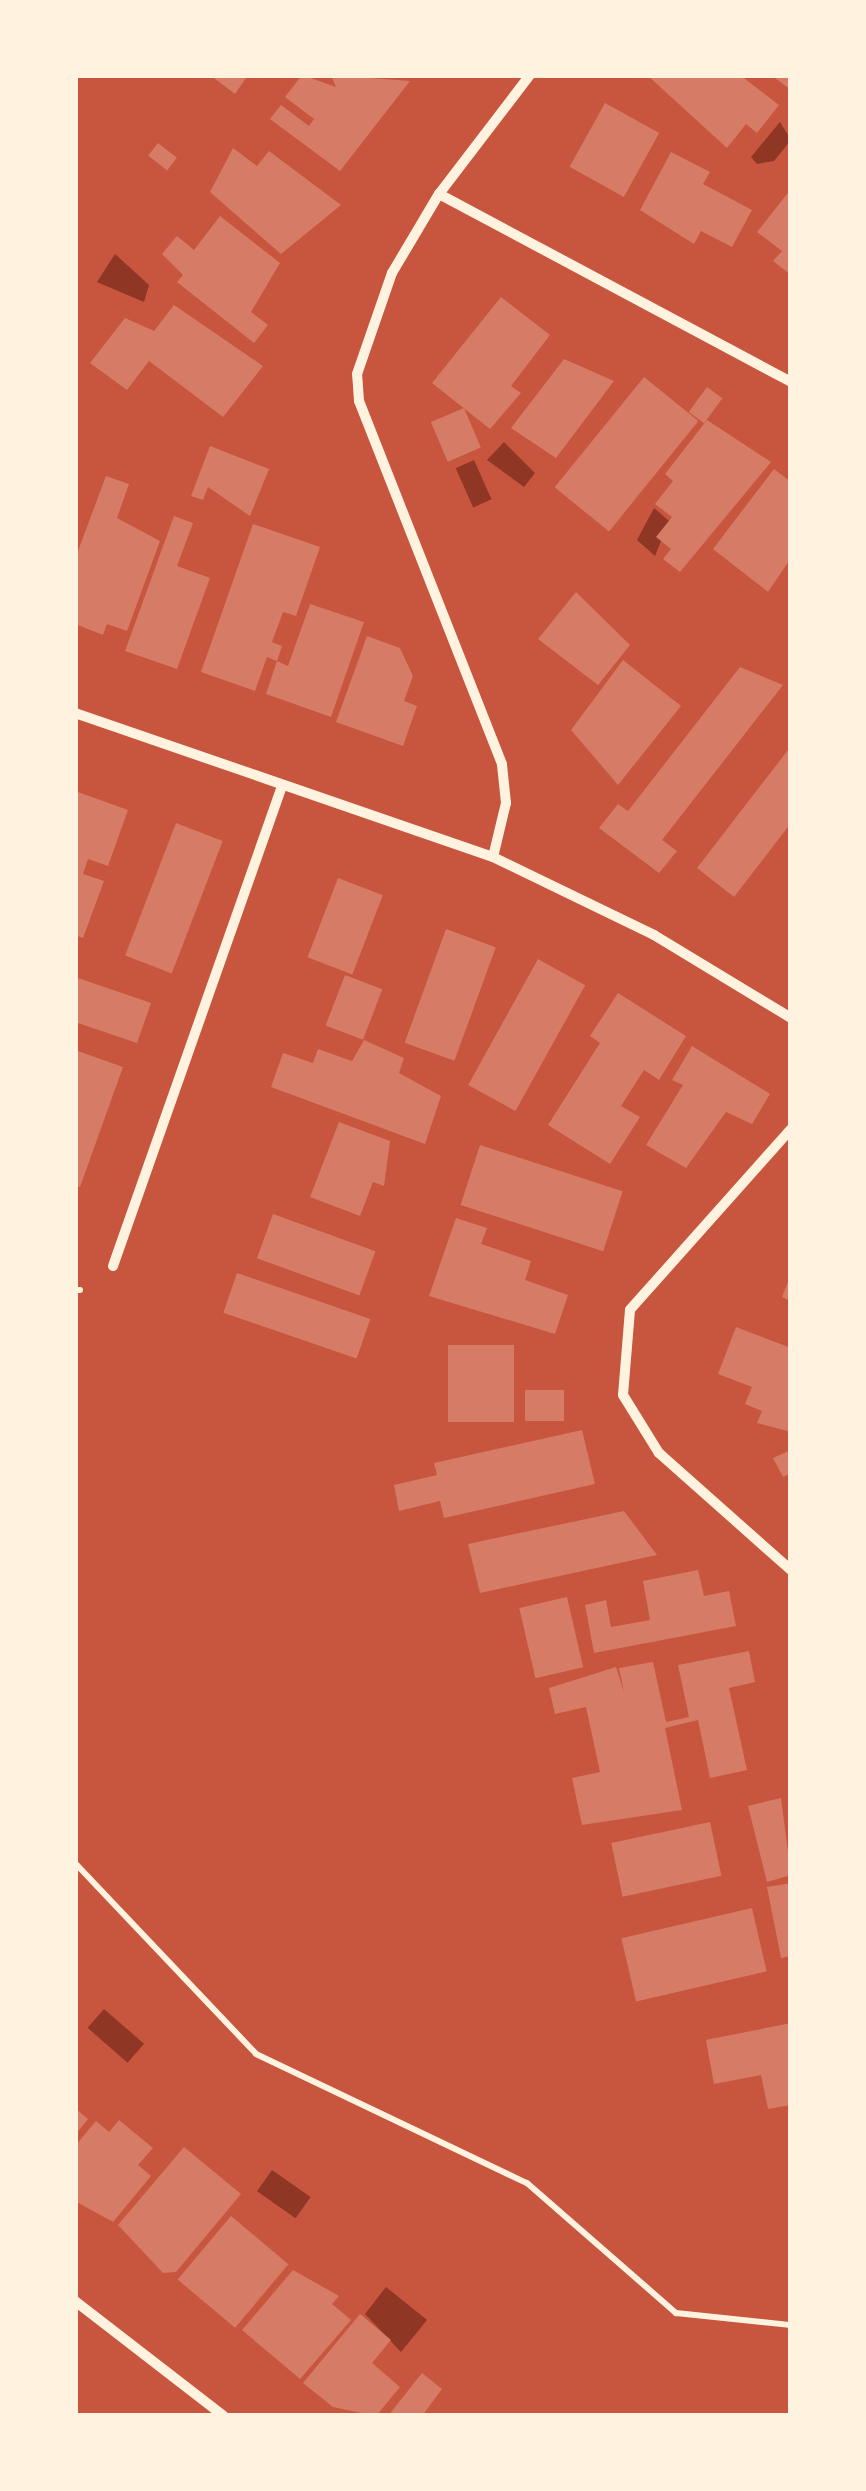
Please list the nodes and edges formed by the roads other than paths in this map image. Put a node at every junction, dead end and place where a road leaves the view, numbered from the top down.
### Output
1 (530, 75) edge
2 (439, 194) junction
3 (791, 382) edge
4 (75, 714) edge
5 (282, 786) junction
6 (493, 857) junction
7 (791, 1018) edge
8 (791, 1129) edge
9 (113, 1266) dead end
10 (791, 1570) edge
11 (75, 2301) edge
12 (224, 2416) edge

1 - 2 street
2 - 3 street
2 - 6 street
4 - 5 street
5 - 6 street
5 - 9 street
6 - 7 street
8 - 10 street
11 - 12 street

